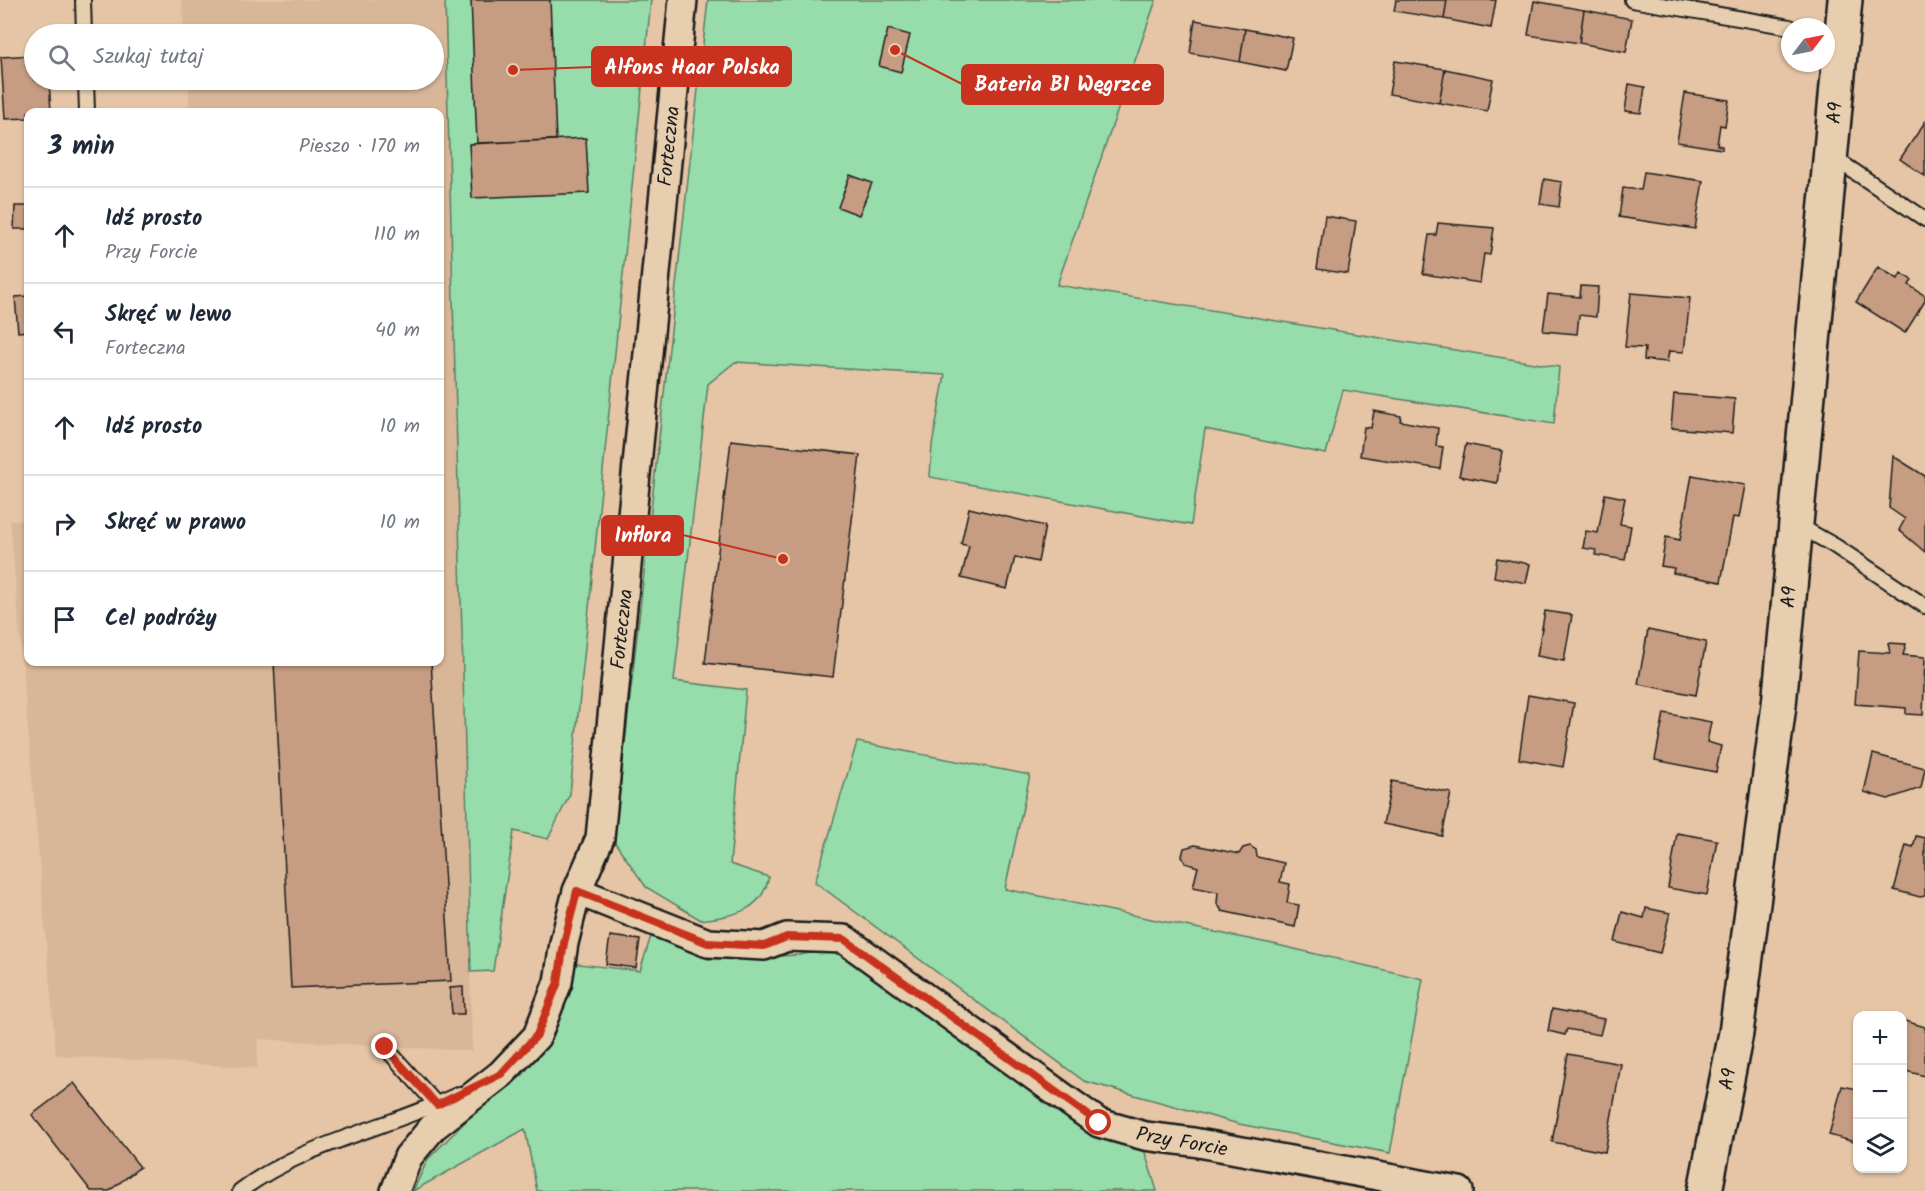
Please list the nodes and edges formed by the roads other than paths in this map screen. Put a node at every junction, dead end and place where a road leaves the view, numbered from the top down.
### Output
1 (83, 0) edge
2 (683, 0) edge
3 (1632, 0) edge
4 (1845, 0) edge
5 (84, 24) edge
6 (1781, 25) edge
7 (1835, 32) edge
8 (1833, 72) edge
9 (86, 90) edge
10 (87, 108) edge
11 (1830, 155) junction
12 (1925, 219) edge
13 (1794, 523) junction
14 (1925, 606) edge
15 (577, 891) junction
16 (385, 1047) dead end
17 (501, 1074) junction
18 (437, 1105) junction
19 (240, 1191) edge
20 (395, 1191) edge
21 (1460, 1191) edge
22 (1705, 1191) edge

1 - 5 lane
2 - 15 street, Forteczna
3 - 6 lane
4 - 7 street, A9
8 - 11 street, A9
9 - 10 lane
11 - 12 lane
11 - 13 street, A9
13 - 14 lane
13 - 22 street, A9
15 - 17 street, Forteczna
15 - 21 street, Przy Forcie
16 - 18 lane
17 - 18 lane
17 - 20 street, Forteczna
18 - 19 lane

